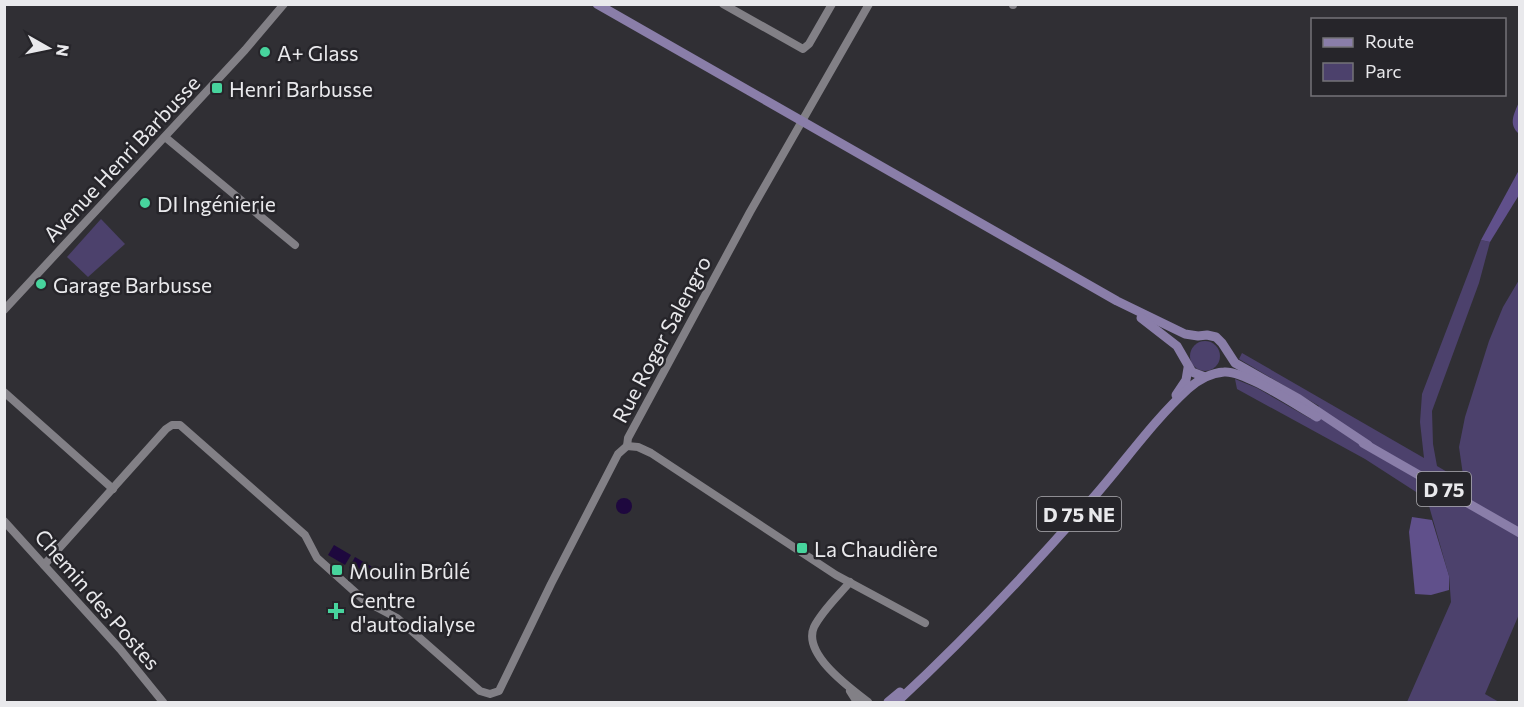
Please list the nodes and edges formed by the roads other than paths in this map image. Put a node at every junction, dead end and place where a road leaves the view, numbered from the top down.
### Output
1 (284, 4) edge
2 (290, 4) edge
3 (597, 4) edge
4 (723, 4) edge
5 (831, 4) edge
6 (869, 4) edge
7 (263, 30) junction
8 (803, 121) junction
9 (165, 136) junction
10 (295, 245) dead end
11 (1117, 301) junction
12 (4, 310) edge
13 (1198, 336) junction
14 (1226, 352) junction
15 (1184, 356) junction
16 (1188, 368) junction
17 (1216, 374) junction
18 (1205, 377) junction
19 (4, 392) edge
20 (1157, 422) junction
21 (1368, 445) junction
22 (627, 446) junction
23 (113, 489) junction
24 (4, 521) edge
25 (1520, 533) edge
26 (44, 565) junction
27 (850, 582) junction
28 (997, 603) junction
29 (925, 623) dead end
30 (850, 689) junction
31 (163, 702) edge
32 (857, 702) edge
33 (867, 702) edge
34 (888, 702) edge
35 (897, 702) edge

1 - 7 street, Avenue Henri Barbusse
2 - 7 street, Avenue Henri Barbusse
3 - 8 main road
4 - 5 street
6 - 8 street, Rue Roger Salengro
7 - 9 street, Avenue Henri Barbusse
8 - 11 main road
8 - 22 street, Rue Roger Salengro
9 - 10 street
9 - 12 street, Avenue Henri Barbusse
11 - 13 main road
11 - 15 main road
13 - 14 main road
13 - 15 main road
14 - 17 main road
14 - 21 main road, D 75
15 - 16 main road
16 - 18 main road
16 - 20 main road, D 75 NE
17 - 18 main road
17 - 21 main road, D 75
18 - 20 main road, D 75 NE
19 - 23 street
20 - 28 main road, D 75 NE
21 - 25 main road, D 75
22 - 23 street, Rue Roger Salengro
22 - 27 street
23 - 26 street
24 - 26 street, Chemin des Postes
26 - 31 street, Chemin des Postes
27 - 29 street
27 - 30 street
28 - 34 main road, D 75 NE
28 - 35 main road, D 75 NE
30 - 32 street
30 - 33 street

